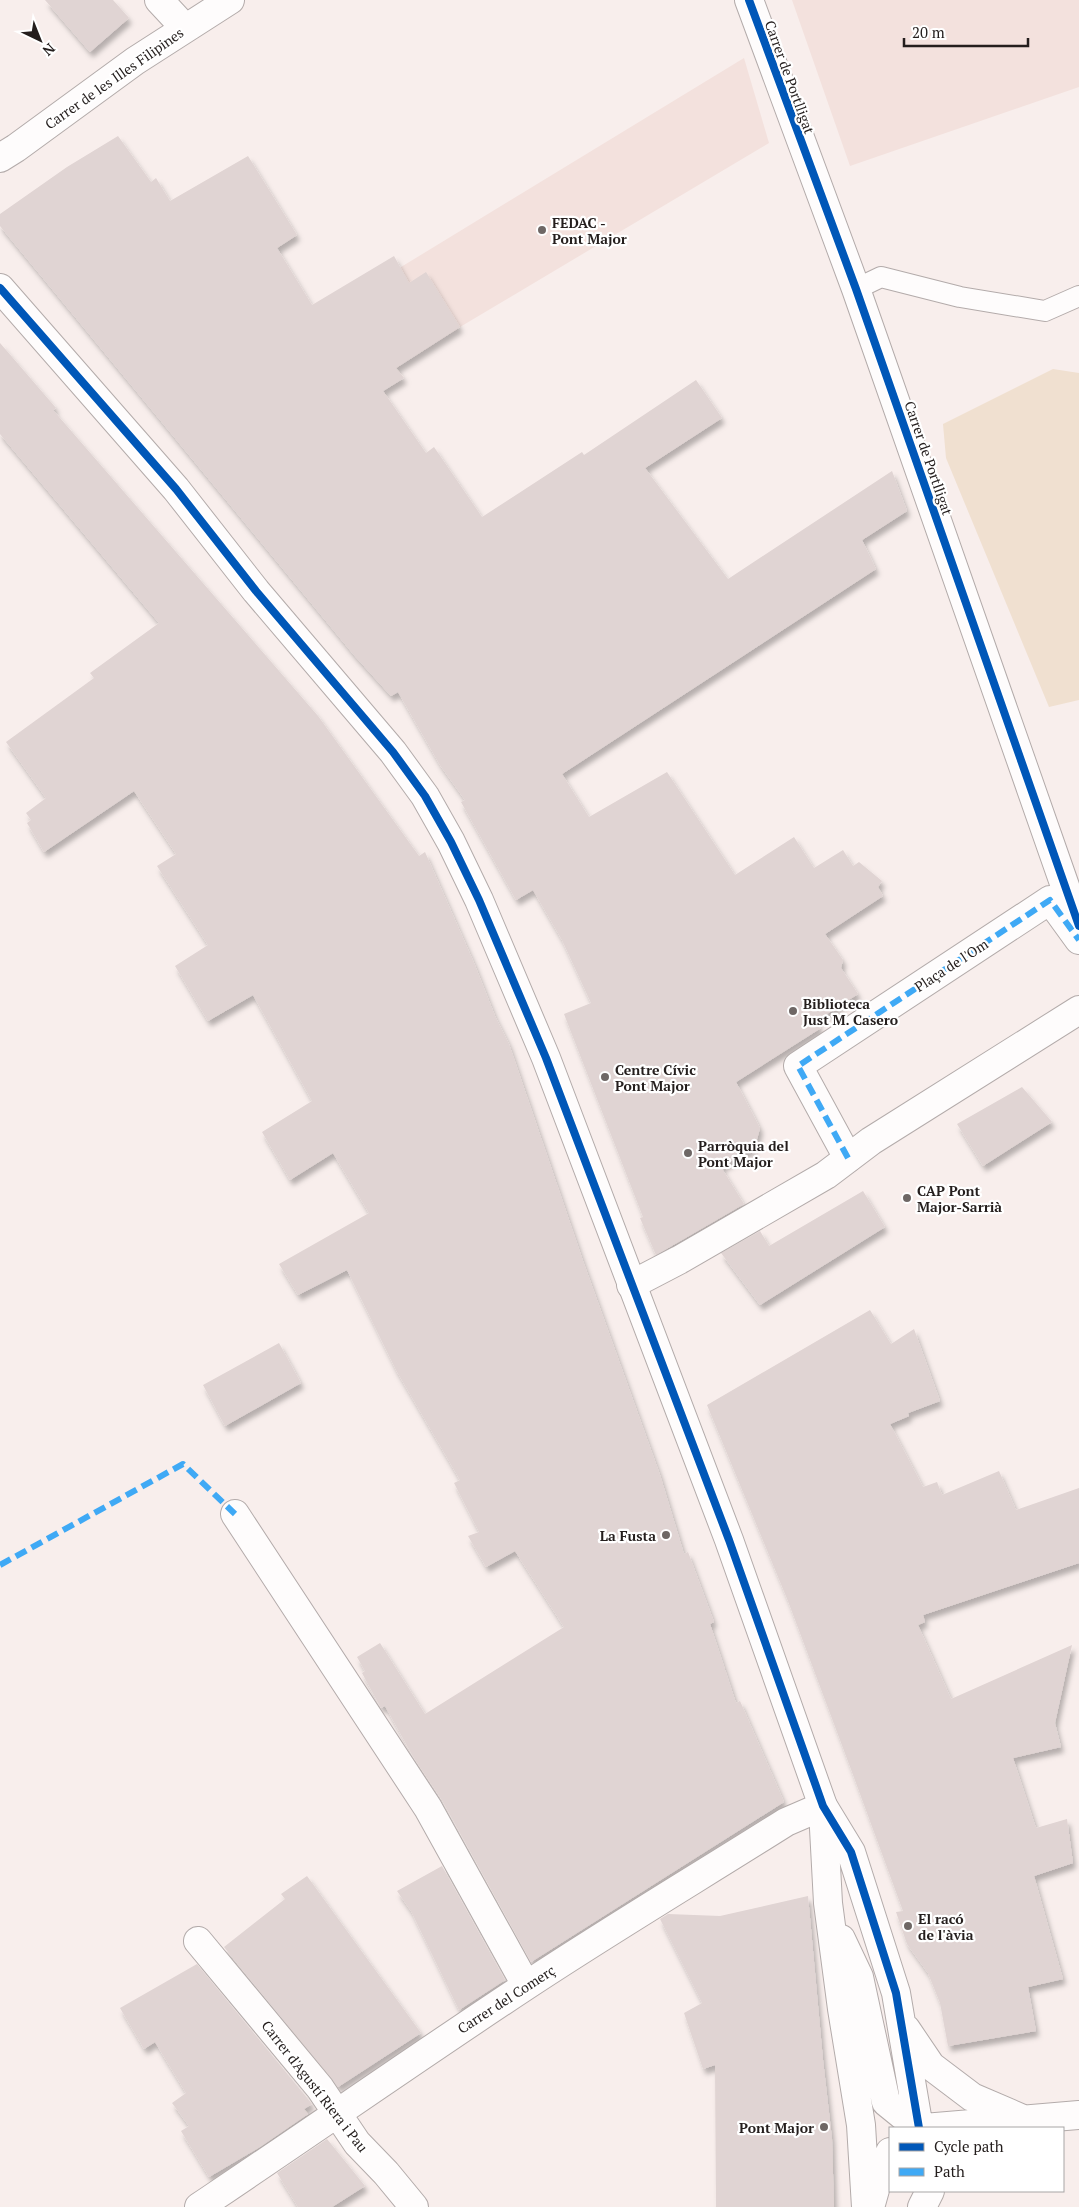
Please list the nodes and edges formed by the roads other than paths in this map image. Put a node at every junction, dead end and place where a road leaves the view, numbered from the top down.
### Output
1 (159, 0) edge
2 (230, 0) edge
3 (749, 0) edge
4 (185, 28) junction
5 (0, 158) edge
6 (0, 288) edge
7 (856, 289) junction
8 (1079, 296) edge
9 (1079, 926) edge
10 (1079, 940) edge
11 (1079, 1010) edge
12 (848, 1158) junction
13 (631, 1285) junction
14 (235, 1514) dead end
15 (823, 1806) junction
16 (830, 1915) junction
17 (198, 1941) dead end
18 (526, 1985) junction
19 (901, 2022) junction
20 (338, 2114) junction
21 (1079, 2115) edge
22 (1022, 2119) junction
23 (982, 2125) edge
24 (917, 2127) edge
25 (918, 2127) edge
26 (943, 2127) edge
27 (889, 2154) edge
28 (914, 2192) edge
29 (930, 2192) edge
30 (199, 2207) edge
31 (414, 2207) edge
32 (866, 2207) edge
33 (870, 2207) edge
34 (912, 2207) edge
35 (922, 2207) edge

1 - 4 street
2 - 4 street, Carrer de les Illes Filipines
3 - 7 street, Carrer de Portlligat
4 - 5 street, Carrer de les Illes Filipines
6 - 13 street
7 - 8 lane
7 - 9 street, Carrer de Portlligat
10 - 12 street, Plaça de l'Om
11 - 12 street
12 - 13 street
13 - 15 street
14 - 18 street
15 - 16 street
15 - 18 street, Carrer del Comerç
15 - 19 street
16 - 24 street
16 - 32 street
17 - 20 street, Carrer d'Agustí Riera i Pau
18 - 20 street, Carrer del Comerç
19 - 22 street
19 - 25 street
20 - 30 street, Carrer del Comerç
20 - 31 street, Carrer d'Agustí Riera i Pau
21 - 22 street
22 - 23 street
23 - 26 street
27 - 33 street
28 - 34 street
29 - 35 street

